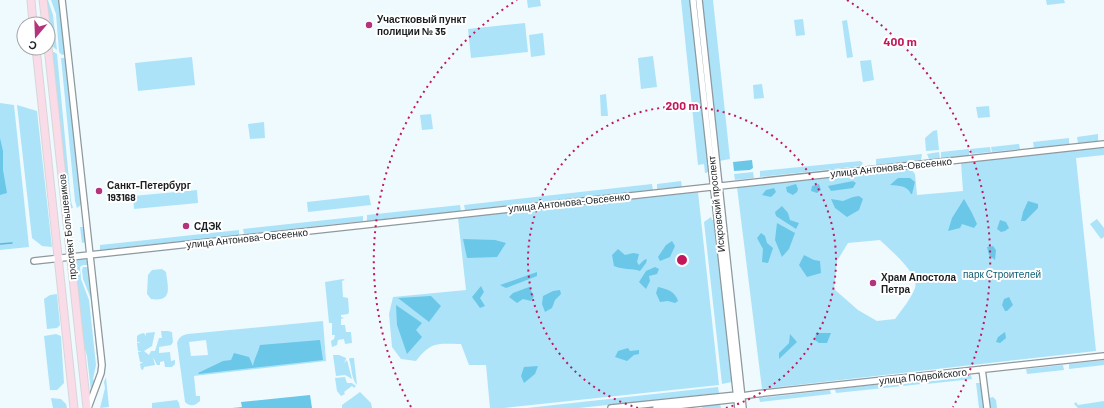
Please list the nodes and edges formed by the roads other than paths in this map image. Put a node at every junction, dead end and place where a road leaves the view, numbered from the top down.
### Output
1 (31, 0) edge
2 (43, 0) edge
3 (62, 0) edge
4 (693, 0) edge
5 (699, 0) edge
6 (32, 16) edge
7 (45, 16) edge
8 (37, 56) edge
9 (49, 56) edge
10 (1104, 144) edge
11 (716, 186) junction
12 (91, 255) junction
13 (70, 257) junction
14 (58, 258) junction
15 (34, 261) dead end
16 (1104, 356) edge
17 (982, 369) junction
18 (739, 397) junction
19 (74, 408) edge
20 (88, 408) edge
21 (611, 408) edge
22 (656, 408) edge
23 (738, 408) edge
24 (743, 408) edge
25 (987, 408) edge

1 - 6 main road
2 - 7 main road
3 - 12 street
4 - 11 street, Искровский проспект
5 - 11 street, Искровский проспект
8 - 14 main road, проспект Большевиков
9 - 13 main road, проспект Большевиков
10 - 11 street, улица Антонова-Овсеенко
11 - 12 street, улица Антонова-Овсеенко
11 - 18 street, Искровский проспект
12 - 13 street, улица Антонова-Овсеенко
12 - 20 street
13 - 14 street, улица Антонова-Овсеенко
13 - 20 main road, проспект Большевиков
14 - 15 street, улица Антонова-Овсеенко
14 - 19 main road, проспект Большевиков
16 - 17 street, улица Подвойского
17 - 18 street, улица Подвойского
17 - 25 street
18 - 21 street, улица Подвойского
18 - 22 street, улица Подвойского
18 - 23 street, Искровский проспект
18 - 24 street, Искровский проспект

